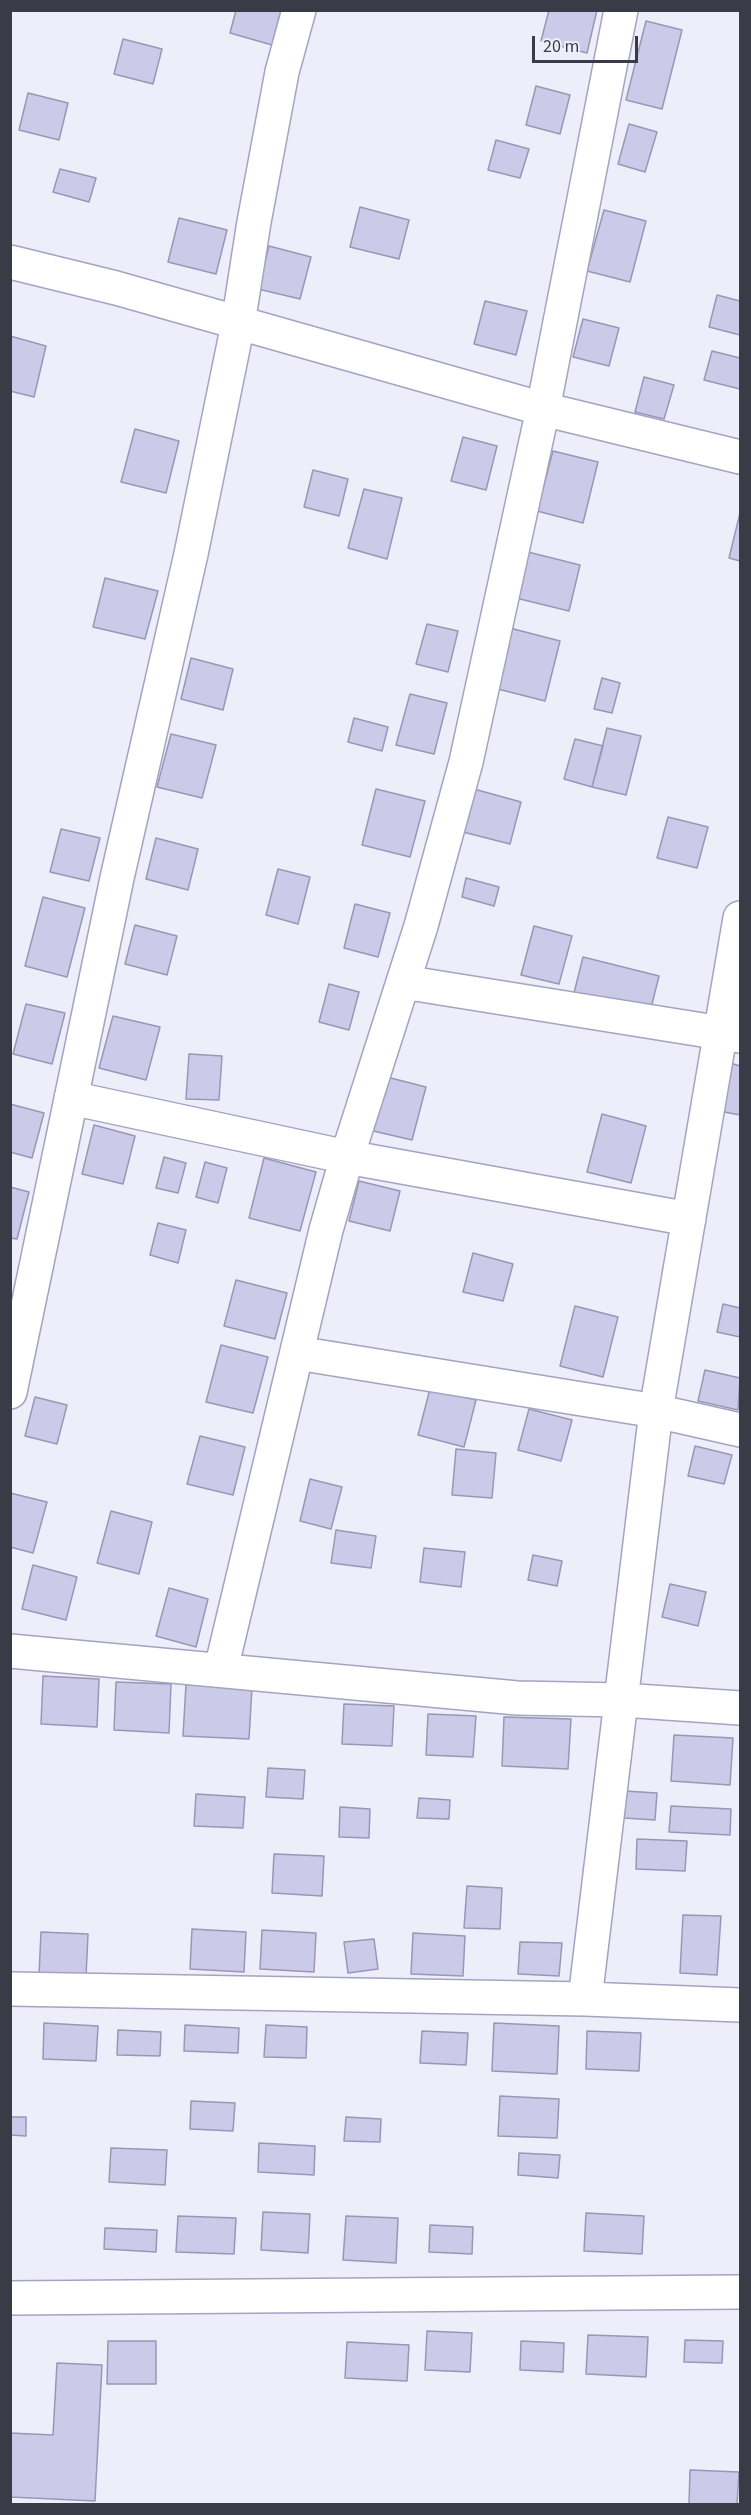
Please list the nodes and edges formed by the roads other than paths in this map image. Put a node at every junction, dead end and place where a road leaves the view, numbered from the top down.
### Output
1 (299, 10) edge
2 (621, 10) edge
3 (10, 262) edge
4 (238, 324) junction
5 (543, 409) junction
6 (741, 457) edge
7 (741, 918) edge
8 (403, 982) junction
9 (730, 1035) edge
10 (71, 1098) junction
11 (347, 1157) junction
12 (689, 1218) junction
13 (297, 1353) junction
14 (10, 1392) edge
15 (656, 1411) junction
16 (741, 1430) edge
17 (10, 1651) edge
18 (221, 1669) junction
19 (622, 1700) junction
20 (741, 1708) edge
21 (10, 1989) edge
22 (585, 1999) junction
23 (741, 2005) edge
24 (741, 2292) edge
25 (10, 2298) edge

1 - 4 street
2 - 5 street
3 - 4 street
4 - 5 street
4 - 10 street
5 - 6 street
5 - 8 street
7 - 9 street
8 - 9 street
8 - 11 street
9 - 12 street
10 - 11 street
10 - 14 street
11 - 12 street
11 - 13 street
12 - 15 street
13 - 15 street
13 - 18 street
15 - 16 street
15 - 19 street
17 - 18 street
18 - 19 street
19 - 20 street
19 - 22 street
21 - 22 street
22 - 23 street
24 - 25 street

